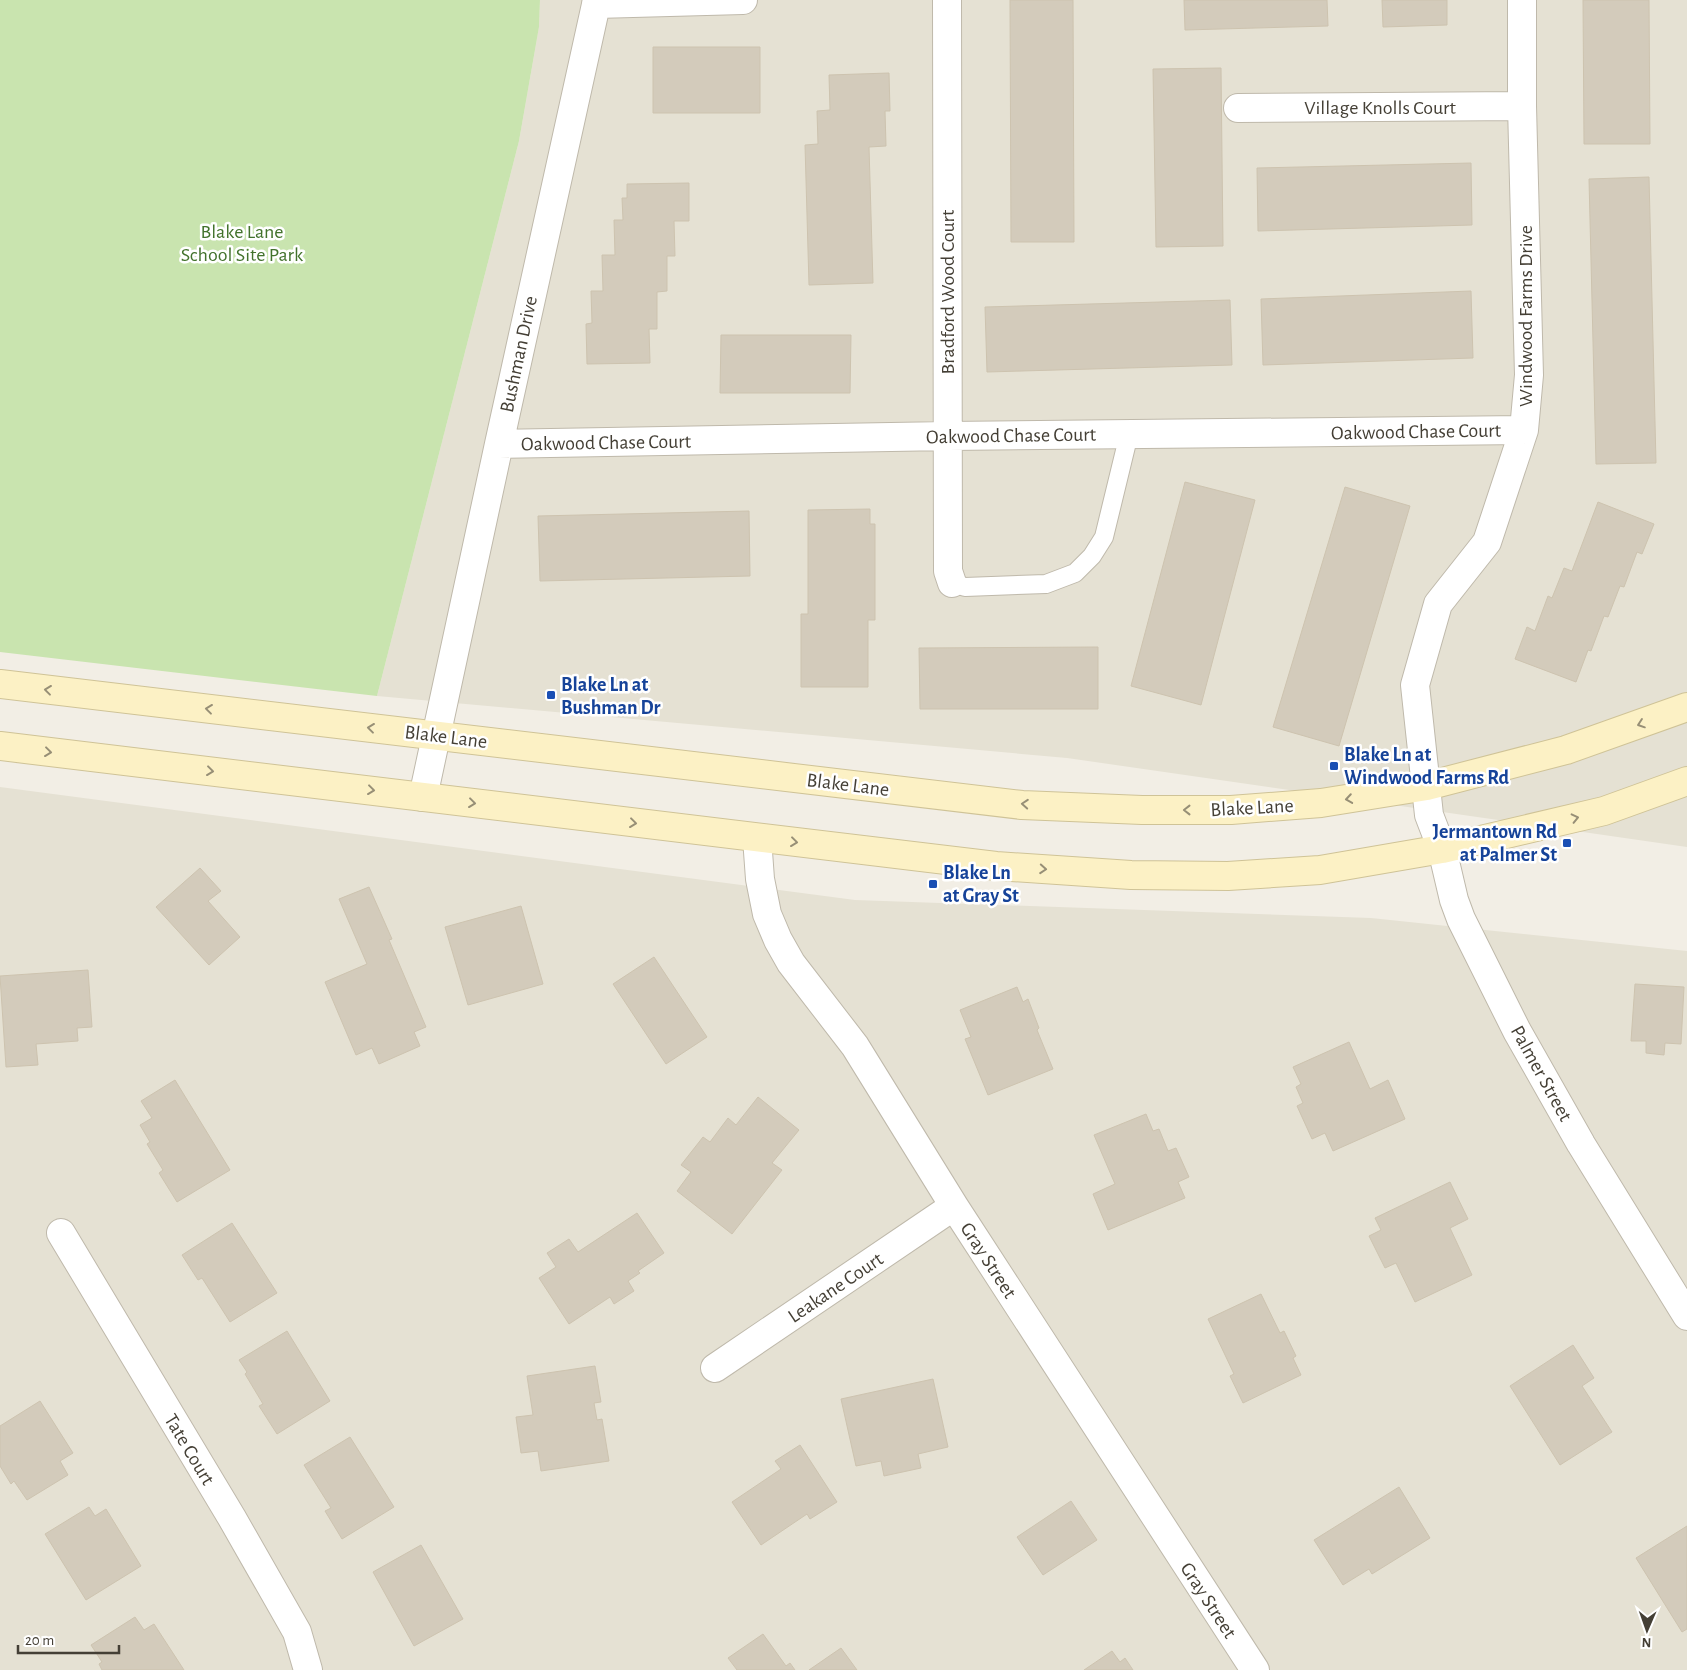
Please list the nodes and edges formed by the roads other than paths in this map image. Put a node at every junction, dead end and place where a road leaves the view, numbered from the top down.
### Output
1 (743, 0) edge
2 (947, 0) edge
3 (1522, 0) edge
4 (596, 2) edge
5 (1522, 106) junction
6 (1238, 108) dead end
7 (1524, 430) junction
8 (1129, 434) junction
9 (948, 436) junction
10 (499, 444) junction
11 (952, 583) joint
12 (0, 684) edge
13 (1687, 707) edge
14 (436, 735) junction
15 (0, 746) edge
16 (1687, 781) edge
17 (1426, 786) junction
18 (423, 797) junction
19 (1429, 815) joint
20 (757, 838) junction
21 (1442, 849) junction
22 (954, 1206) junction
23 (61, 1233) dead end
24 (1687, 1316) edge
25 (715, 1368) dead end
26 (308, 1670) edge
27 (1255, 1670) edge

1 - 4 street
2 - 9 street, Bradford Wood Court
3 - 5 street, Windwood Farms Drive
4 - 10 street, Bushman Drive
5 - 6 street, Village Knolls Court
5 - 7 street, Windwood Farms Drive
7 - 8 street, Oakwood Chase Court
7 - 17 street, Windwood Farms Drive
8 - 9 street, Oakwood Chase Court
8 - 11 lane
9 - 10 street, Oakwood Chase Court
9 - 11 street, Bradford Wood Court
10 - 14 street, Bushman Drive
14 -> 12 main road, Blake Lane
13 -> 17 main road, Blake Lane
17 -> 14 main road, Blake Lane
14 - 18 street, Bushman Drive
15 -> 18 main road
21 -> 16 main road
17 - 19 street, Windwood Farms Drive
18 -> 20 main road
19 - 21 street, Palmer Street
20 -> 21 main road
20 - 22 street, Gray Street
21 - 24 street, Palmer Street
22 - 25 street, Leakane Court
22 - 27 street, Gray Street
23 - 26 street, Tate Court

